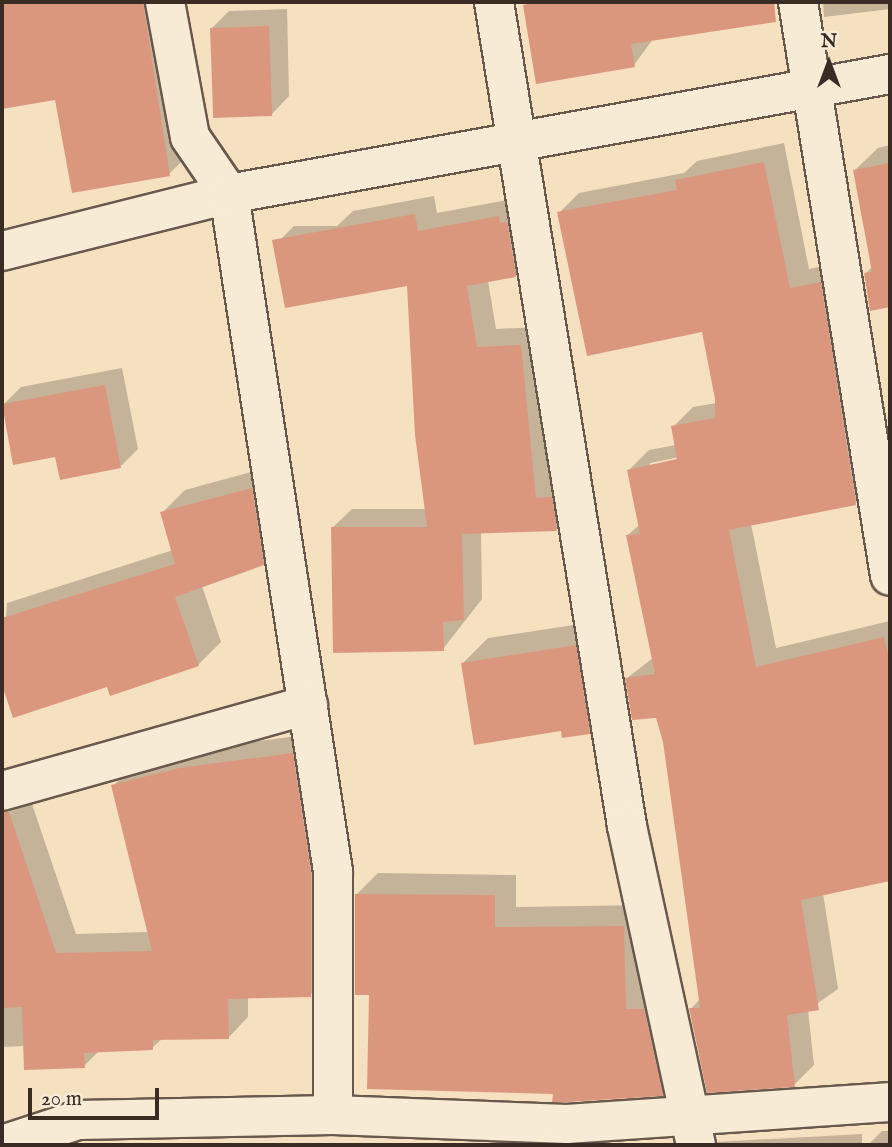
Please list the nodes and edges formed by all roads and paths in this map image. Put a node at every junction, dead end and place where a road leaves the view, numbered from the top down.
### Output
1 (165, 2) edge
2 (494, 2) edge
3 (798, 2) edge
4 (890, 74) edge
5 (815, 86) junction
6 (521, 140) junction
7 (229, 194) junction
8 (2, 251) edge
9 (890, 576) edge
10 (308, 705) junction
11 (2, 791) edge
12 (890, 1102) edge
13 (333, 1115) junction
14 (694, 1133) edge
15 (2, 1145) edge

1 - 7 street
2 - 6 street
3 - 5 street
4 - 5 street
5 - 6 street
5 - 9 street
6 - 7 street
6 - 14 street
7 - 8 street
7 - 10 street
10 - 11 street
10 - 13 street
12 - 14 street
13 - 14 street
13 - 15 street

